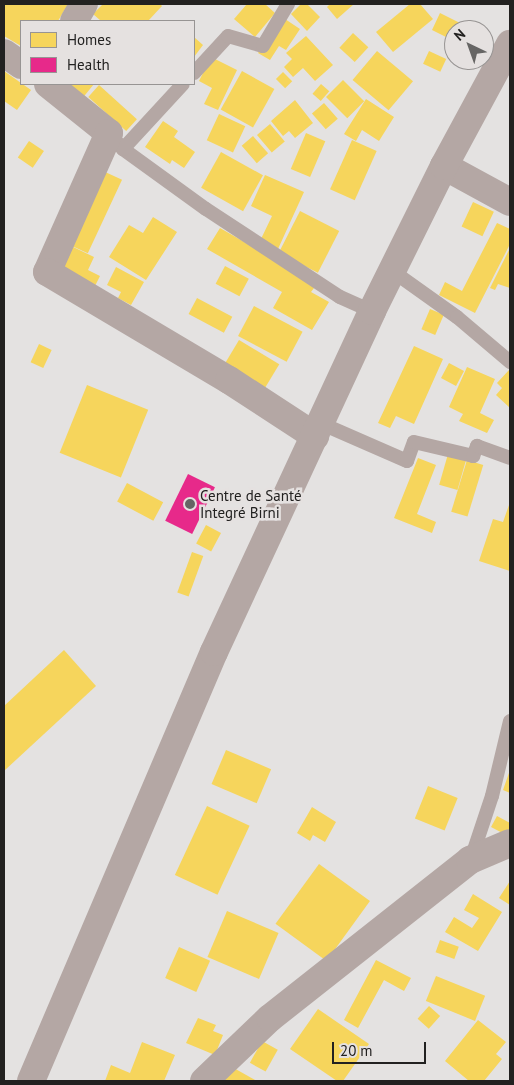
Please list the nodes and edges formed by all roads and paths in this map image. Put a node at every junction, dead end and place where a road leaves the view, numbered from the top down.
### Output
1 (84, 4) edge
2 (288, 4) edge
3 (75, 20) edge
4 (509, 50) edge
5 (4, 53) edge
6 (20, 64) edge
7 (195, 72) edge
8 (49, 85) edge
9 (182, 85) edge
10 (116, 141) junction
11 (444, 166) junction
12 (510, 202) edge
13 (391, 270) junction
14 (372, 311) junction
15 (510, 362) edge
16 (317, 429) junction
17 (510, 458) edge
18 (510, 721) edge
19 (510, 843) edge
20 (470, 860) junction
21 (31, 1081) edge
22 (204, 1081) edge

1 - 3 street
2 - 7 lane
4 - 11 street
5 - 6 street
8 - 10 street
9 - 10 lane
10 - 14 lane
10 - 16 street
11 - 12 street
11 - 13 street
13 - 14 street
13 - 15 lane
14 - 16 street
16 - 17 lane
16 - 21 street
18 - 20 lane
19 - 20 street
20 - 22 street

